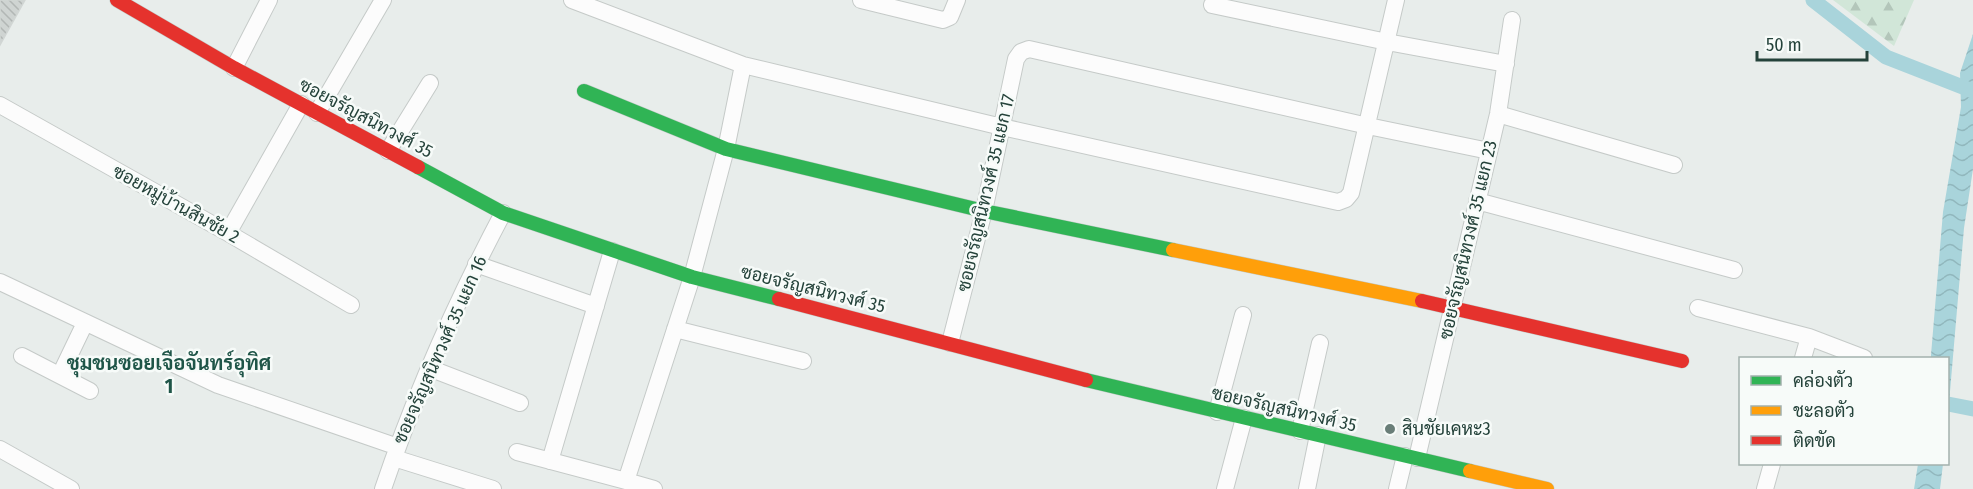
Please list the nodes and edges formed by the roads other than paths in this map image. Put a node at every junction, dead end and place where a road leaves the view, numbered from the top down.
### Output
1 (117, 0) edge
2 (269, 0) edge
3 (383, 0) edge
4 (572, 0) edge
5 (861, 0) edge
6 (957, 0) edge
7 (1396, 0) edge
8 (1212, 5) dead end
9 (1512, 21) dead end
10 (1386, 42) junction
11 (1506, 64) junction
12 (743, 66) junction
13 (234, 68) junction
14 (430, 83) dead end
15 (584, 92) dead end
16 (301, 104) junction
17 (0, 105) edge
18 (317, 113) junction
19 (1498, 114) junction
20 (1368, 126) junction
21 (1002, 127) junction
22 (726, 149) junction
23 (388, 151) junction
24 (1489, 151) junction
25 (1674, 165) dead end
26 (1477, 201) junction
27 (984, 211) junction
28 (503, 213) junction
29 (228, 233) junction
30 (612, 251) junction
31 (476, 264) junction
32 (1734, 270) dead end
33 (692, 277) junction
34 (0, 282) edge
35 (351, 305) dead end
36 (596, 306) junction
37 (1453, 307) junction
38 (1698, 308) dead end
39 (1243, 315) dead end
40 (85, 322) junction
41 (675, 329) junction
42 (1809, 337) junction
43 (950, 343) junction
44 (1320, 343) dead end
45 (22, 356) dead end
46 (1803, 357) edge
47 (1861, 357) edge
48 (803, 361) dead end
49 (1682, 361) dead end
50 (429, 368) junction
51 (60, 375) junction
52 (90, 391) dead end
53 (520, 403) dead end
54 (1217, 412) junction
55 (1244, 418) junction
56 (1300, 430) junction
57 (1318, 435) junction
58 (0, 449) edge
59 (396, 452) junction
60 (517, 452) dead end
61 (1411, 457) junction
62 (550, 461) junction
63 (1772, 465) edge
64 (626, 481) junction
65 (71, 489) edge
66 (383, 489) edge
67 (494, 489) edge
68 (654, 489) edge
69 (1225, 489) edge
70 (1307, 489) edge
71 (1397, 489) edge
72 (1547, 489) edge
73 (1765, 489) edge

1 - 13 street, ซอยจรัญสนิทวงศ์ 35
2 - 13 street
3 - 18 street
4 - 12 street
5 - 6 street
7 - 10 street
8 - 10 street
9 - 11 street, ซอยจรัญสนิทวงศ์ 35 แยก 23
10 - 11 street
10 - 20 street
11 - 19 street, ซอยจรัญสนิทวงศ์ 35 แยก 23
12 - 21 street
12 - 22 street
13 - 16 street, ซอยจรัญสนิทวงศ์ 35
14 - 23 street
15 - 22 street
16 - 18 street, ซอยจรัญสนิทวงศ์ 35
16 - 29 street
17 - 29 street, ซอยหมู่บ้านสินชัย 2
18 - 23 street, ซอยจรัญสนิทวงศ์ 35
19 - 24 street, ซอยจรัญสนิทวงศ์ 35 แยก 23
19 - 25 street
20 - 21 street
20 - 21 street, ซอยจรัญสนิทวงศ์ 35 แยก 17
20 - 24 street
21 - 27 street, ซอยจรัญสนิทวงศ์ 35 แยก 17
22 - 27 street
22 - 33 street
23 - 28 street, ซอยจรัญสนิทวงศ์ 35
24 - 26 street, ซอยจรัญสนิทวงศ์ 35 แยก 23
26 - 32 street
26 - 37 street, ซอยจรัญสนิทวงศ์ 35 แยก 23
27 - 37 street
27 - 43 street, ซอยจรัญสนิทวงศ์ 35 แยก 17
28 - 30 street, ซอยจรัญสนิทวงศ์ 35
28 - 31 street, ซอยจรัญสนิทวงศ์ 35 แยก 16
29 - 35 street, ซอยหมู่บ้านสินชัย 2
30 - 33 street, ซอยจรัญสนิทวงศ์ 35
30 - 36 street
31 - 36 street
31 - 50 street, ซอยจรัญสนิทวงศ์ 35 แยก 16
33 - 41 street
33 - 43 street, ซอยจรัญสนิทวงศ์ 35
34 - 40 street
36 - 62 street
37 - 49 street
37 - 61 street, ซอยจรัญสนิทวงศ์ 35 แยก 23
38 - 42 street
39 - 54 street
40 - 51 street
40 - 59 street
41 - 48 street
41 - 64 street
42 - 46 street
42 - 47 street
43 - 54 street, ซอยจรัญสนิทวงศ์ 35
44 - 56 street
45 - 51 street
50 - 53 street
50 - 59 street, ซอยจรัญสนิทวงศ์ 35 แยก 16
51 - 52 street
54 - 55 street, ซอยจรัญสนิทวงศ์ 35
55 - 56 street, ซอยจรัญสนิทวงศ์ 35
55 - 69 street
56 - 57 street, ซอยจรัญสนิทวงศ์ 35
57 - 61 street, ซอยจรัญสนิทวงศ์ 35
57 - 70 street
58 - 65 street
59 - 66 street, ซอยจรัญสนิทวงศ์ 35 แยก 16
59 - 67 street
60 - 62 street
61 - 71 street, ซอยจรัญสนิทวงศ์ 35 แยก 23
61 - 72 street, ซอยจรัญสนิทวงศ์ 35
62 - 64 street
63 - 73 street
64 - 68 street

